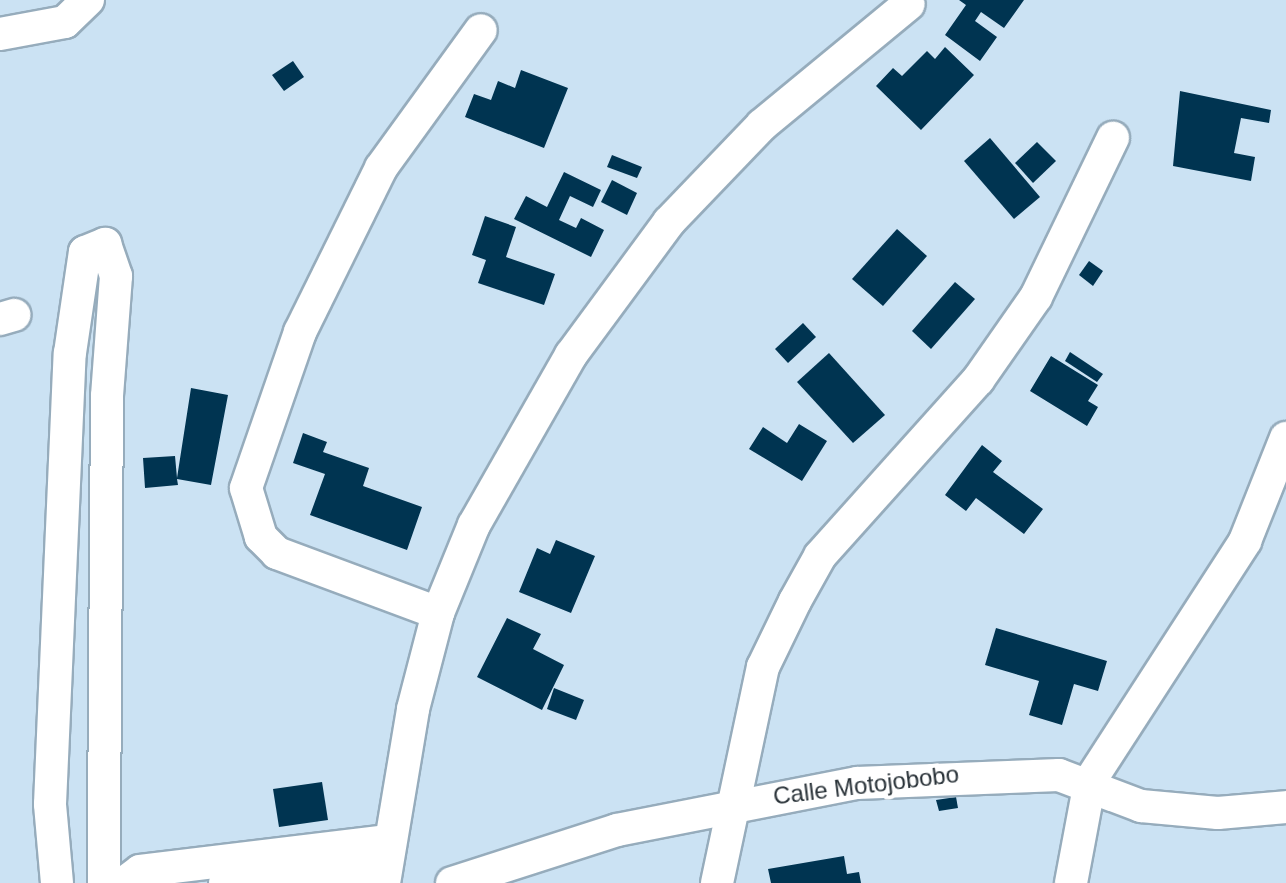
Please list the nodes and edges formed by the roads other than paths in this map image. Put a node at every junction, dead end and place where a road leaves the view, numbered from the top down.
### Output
1 (88, 0) edge
2 (909, 4) dead end
3 (481, 30) dead end
4 (0, 34) edge
5 (1113, 138) dead end
6 (1286, 438) edge
7 (438, 613) junction
8 (1090, 781) junction
9 (735, 802) junction
10 (1286, 807) edge
11 (385, 865) edge
12 (239, 876) edge
13 (292, 882) edge
14 (57, 883) edge
15 (104, 883) edge
16 (124, 883) edge
17 (452, 883) edge
18 (717, 883) edge
19 (1071, 883) edge

1 - 4 street
2 - 7 street
3 - 7 street
5 - 9 street
6 - 8 street
7 - 11 street
8 - 9 street, Calle Motojobobo
8 - 10 street, Calle Motojobobo
8 - 19 street
9 - 17 street, Calle Motojobobo
9 - 18 street
11 - 12 street
11 - 13 street
12 - 13 street
12 - 16 street
14 - 15 street

